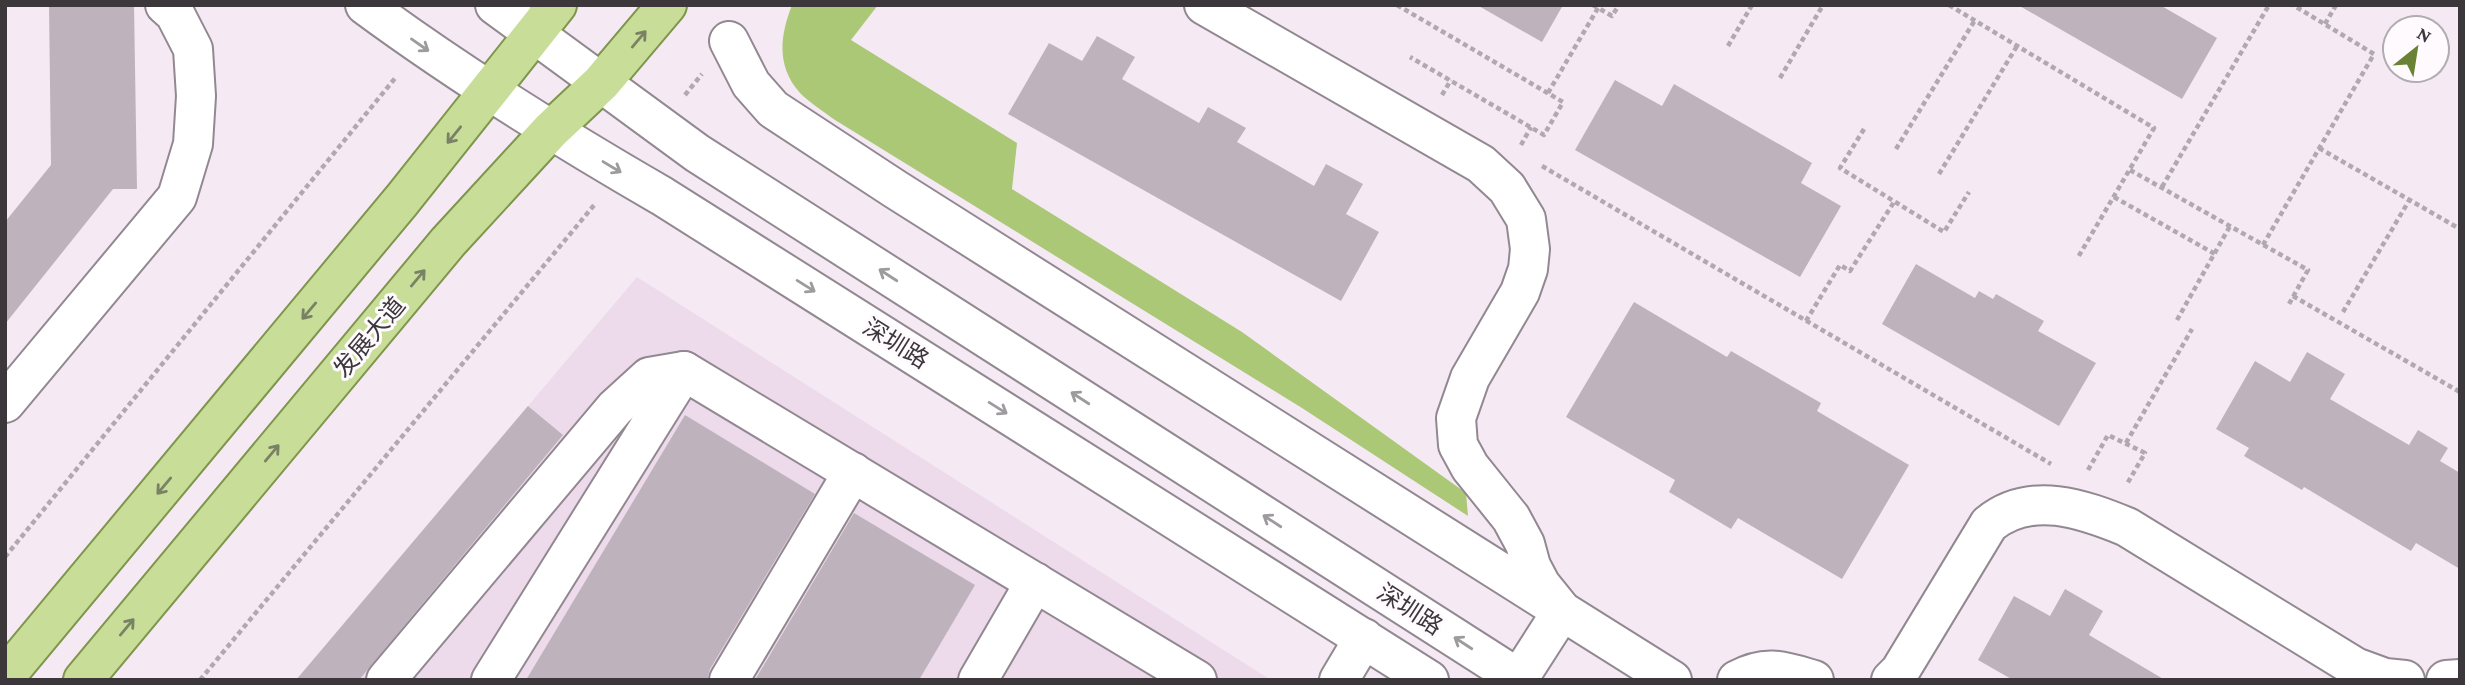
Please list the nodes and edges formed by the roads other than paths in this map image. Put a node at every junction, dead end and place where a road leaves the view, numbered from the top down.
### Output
1 (165, 5) edge
2 (365, 5) edge
3 (495, 5) edge
4 (667, 5) edge
5 (1204, 5) edge
6 (545, 19) edge
7 (729, 41) road end
8 (601, 83) junction
9 (490, 90) junction
10 (551, 130) junction
11 (684, 371) junction
12 (5, 403) edge
13 (853, 472) junction
14 (1035, 582) junction
15 (1562, 611) junction
16 (1364, 638) junction
17 (5, 677) edge
18 (1520, 679) edge
19 (2460, 679) edge
20 (83, 680) edge
21 (386, 680) edge
22 (491, 680) edge
23 (729, 680) edge
24 (978, 680) edge
25 (1197, 680) edge
26 (1339, 680) edge
27 (1429, 680) edge
28 (1672, 680) edge
29 (1737, 680) edge
30 (1814, 680) edge
31 (1891, 680) edge
32 (2405, 680) edge
33 (2446, 680) edge

1 - 12 street
2 -> 9 street, 深圳路
3 - 6 street, 深圳路
8 -> 4 main road, 发展大道
5 - 15 street
6 - 8 street, 深圳路
6 - 9 main road
7 - 15 street
8 - 10 main road, 发展大道
18 -> 8 street, 深圳路
9 - 10 street, 深圳路
9 -> 17 main road
10 -> 16 street, 深圳路
20 -> 10 main road, 发展大道
11 - 13 street
11 - 21 street
11 - 22 street
13 - 14 street
13 - 23 street
14 - 24 street
14 - 25 street
15 - 18 street
15 - 28 street
16 - 26 street
16 - 27 street, 深圳路
19 - 33 street
29 - 30 street
31 - 32 street

